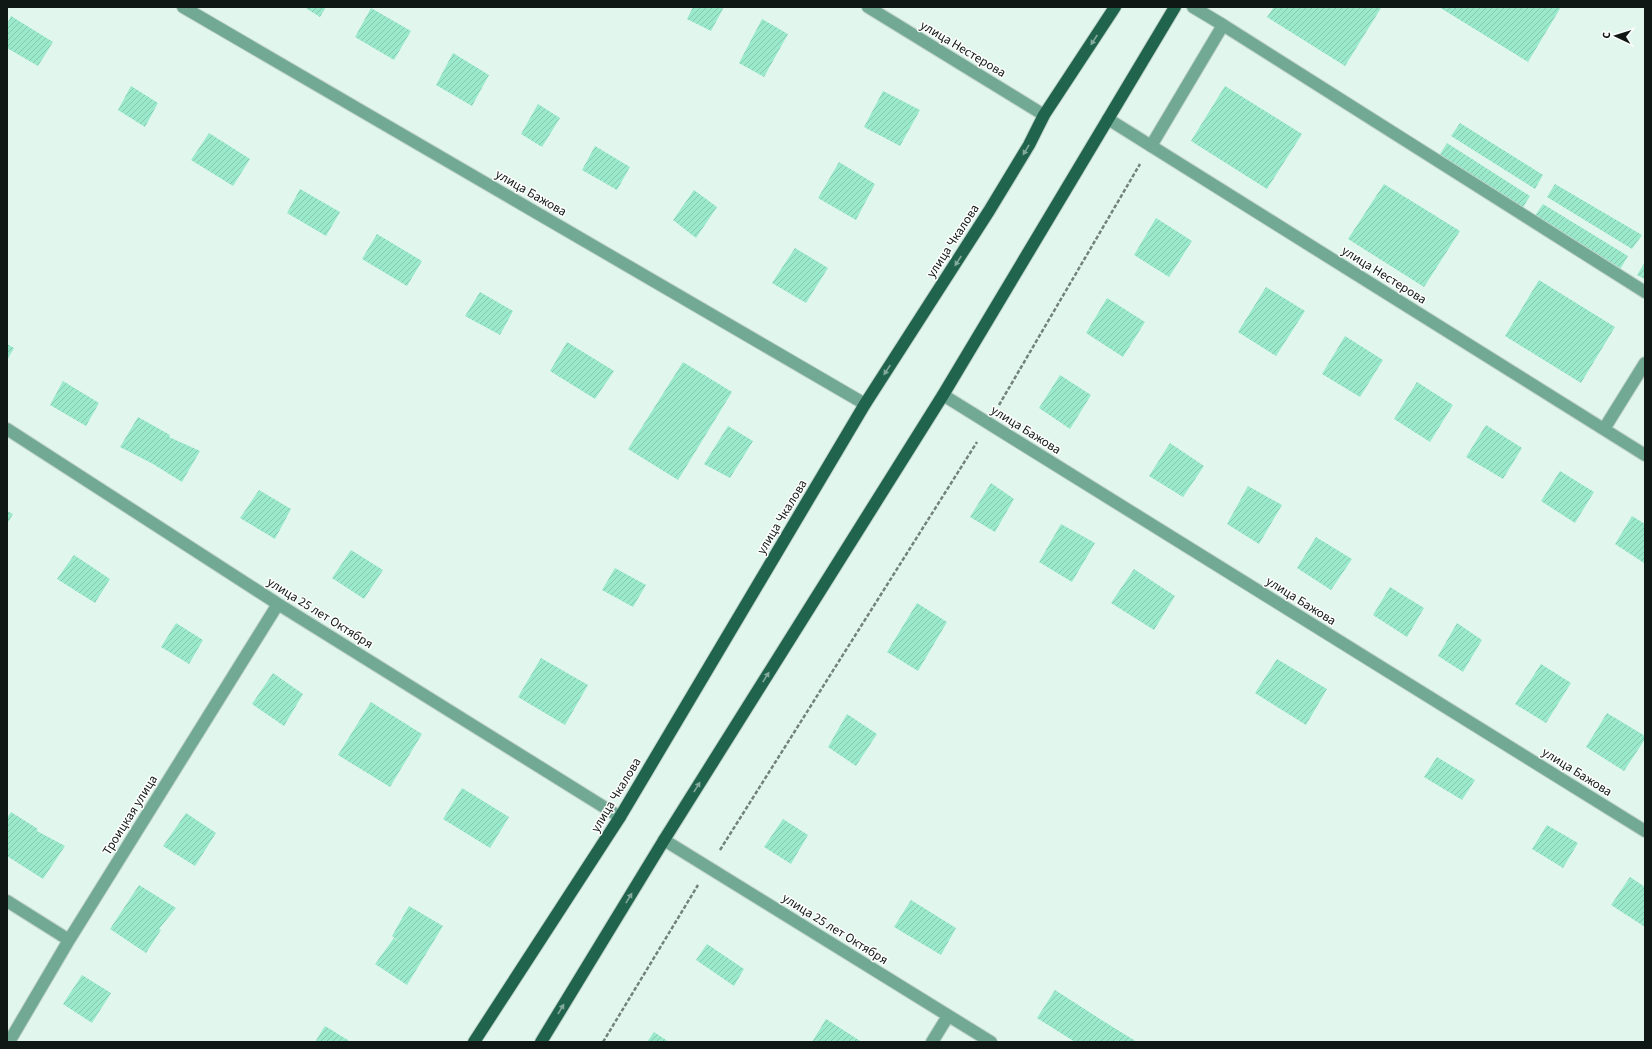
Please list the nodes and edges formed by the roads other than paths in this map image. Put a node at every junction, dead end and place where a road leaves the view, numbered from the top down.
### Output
1 (183, 7) edge
2 (868, 7) edge
3 (1115, 7) edge
4 (1175, 7) edge
5 (1193, 7) edge
6 (1223, 25) junction
7 (1044, 115) junction
8 (1108, 120) junction
9 (1151, 146) junction
10 (1645, 292) edge
11 (1645, 363) edge
12 (943, 395) junction
13 (865, 404) junction
14 (7, 429) edge
15 (1604, 429) junction
16 (1645, 455) edge
17 (278, 604) junction
18 (620, 817) junction
19 (1645, 831) edge
20 (664, 840) junction
21 (7, 901) edge
22 (69, 940) junction
23 (948, 1016) junction
24 (8, 1042) edge
25 (474, 1042) edge
26 (541, 1042) edge
27 (932, 1042) edge
28 (991, 1042) edge

1 - 13 street, улица Бажова
2 - 7 street, улица Нестерова
3 -> 7 main road, улица Чкалова
4 - 8 main road
5 - 6 street
6 - 9 street
6 - 10 street
7 -> 13 main road, улица Чкалова
8 - 9 street, улица Нестерова
8 - 12 main road
9 - 15 street, улица Нестерова
11 - 15 street
12 - 19 street, улица Бажова
20 -> 12 main road
13 - 18 main road, улица Чкалова
14 - 17 street, улица 25 лет Октября
15 - 16 street, улица Нестерова
17 - 18 street, улица 25 лет Октября
17 - 22 street, Троицкая улица
18 - 25 main road, улица Чкалова
20 - 23 street, улица 25 лет Октября
26 -> 20 main road
21 - 22 street
22 - 24 street, Троицкая улица
23 - 27 street
23 - 28 street, улица 25 лет Октября

